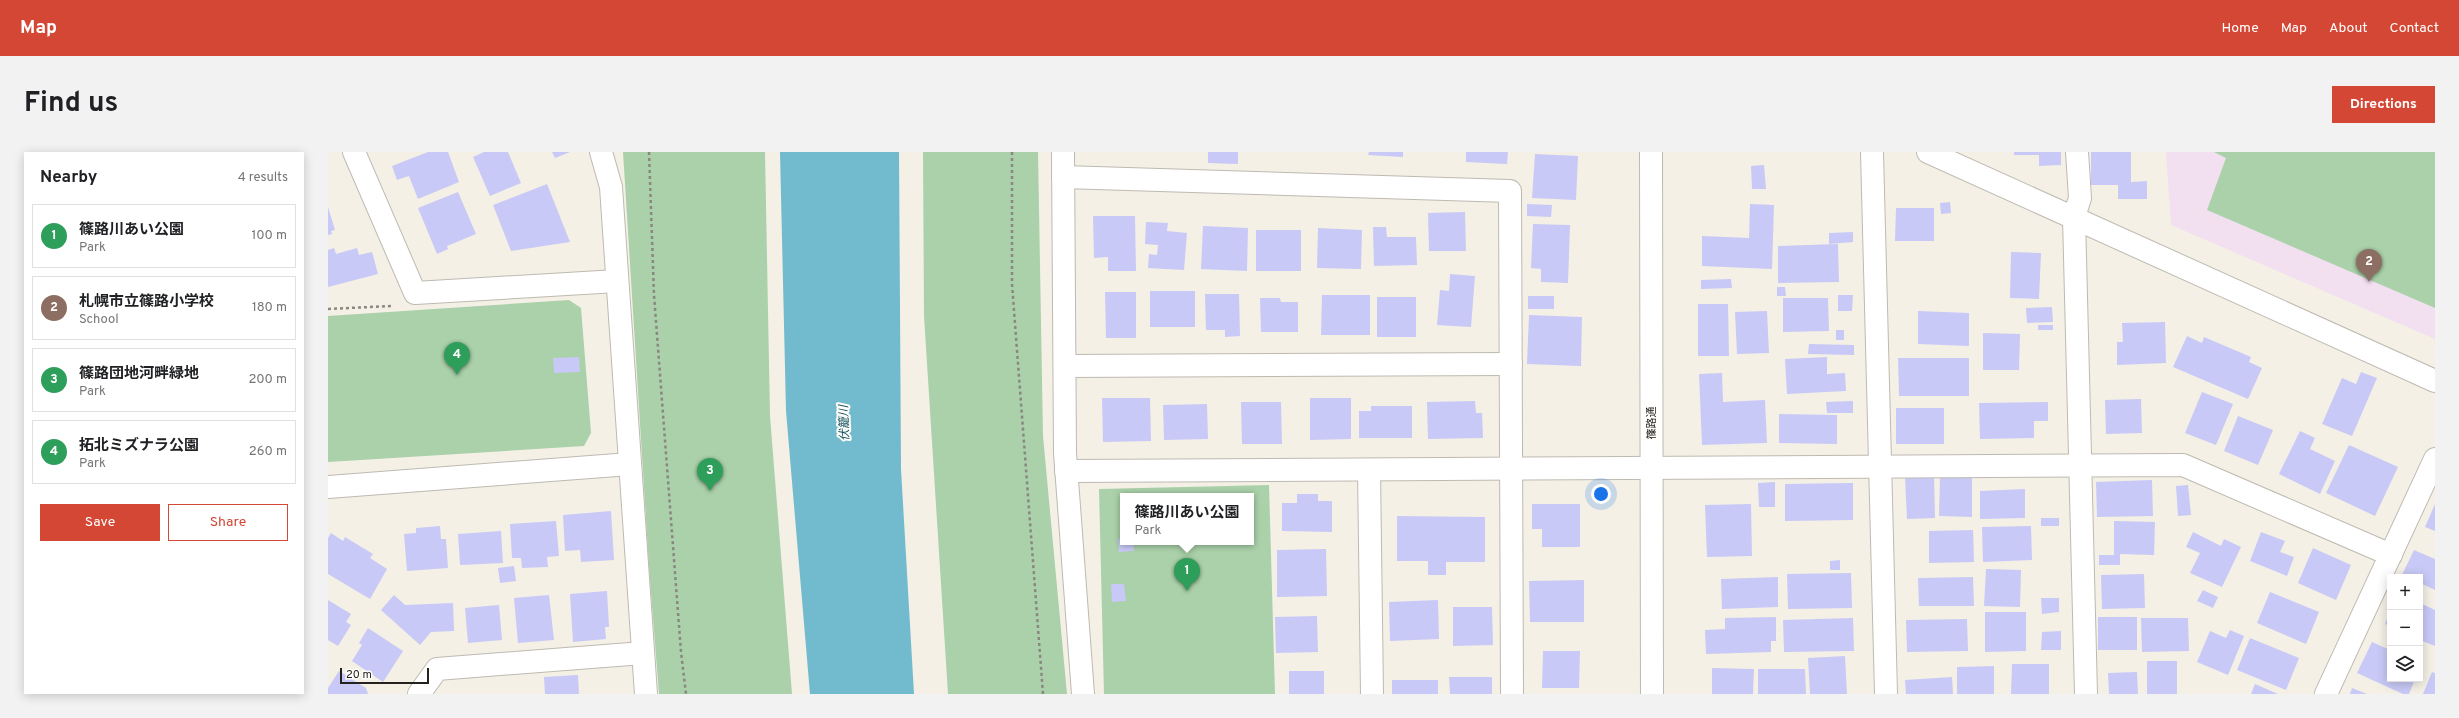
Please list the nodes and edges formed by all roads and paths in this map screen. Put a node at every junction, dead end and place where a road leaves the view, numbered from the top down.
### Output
1 (354, 152) edge
2 (601, 152) edge
3 (649, 152) edge
4 (1012, 152) edge
5 (1063, 152) edge
6 (1651, 152) edge
7 (1872, 152) edge
8 (1928, 152) edge
9 (2077, 152) edge
10 (1063, 177) junction
11 (2074, 217) junction
12 (617, 281) junction
13 (415, 293) junction
14 (328, 309) edge
15 (1511, 364) junction
16 (1064, 366) junction
17 (2435, 381) edge
18 (2435, 459) edge
19 (630, 464) junction
20 (2082, 465) junction
21 (1881, 466) junction
22 (1652, 467) junction
23 (1511, 469) junction
24 (1369, 470) junction
25 (1066, 471) junction
26 (328, 487) edge
27 (2391, 555) junction
28 (643, 653) junction
29 (419, 694) edge
30 (646, 694) edge
31 (686, 694) edge
32 (1043, 694) edge
33 (1084, 694) edge
34 (1372, 694) edge
35 (1512, 694) edge
36 (1652, 694) edge
37 (1886, 694) edge
38 (2086, 694) edge
39 (2326, 694) edge

1 - 13 street
2 - 12 street
3 - 31 path
4 - 32 path
5 - 10 street
6 - 22 street, 篠路通
7 - 21 street
8 - 11 street
9 - 11 street
10 - 15 street
10 - 16 street
11 - 17 street
11 - 20 street
12 - 13 street
12 - 19 street
13 - 14 path
15 - 16 street
15 - 23 street
16 - 25 street
18 - 27 street
19 - 26 street
19 - 28 street
20 - 21 street
20 - 27 street
20 - 38 street
21 - 22 street
21 - 37 street
22 - 23 street
22 - 36 street, 篠路通
23 - 24 street
23 - 35 street
24 - 25 street
24 - 34 street
25 - 33 street
27 - 39 street
28 - 29 street
28 - 30 street

